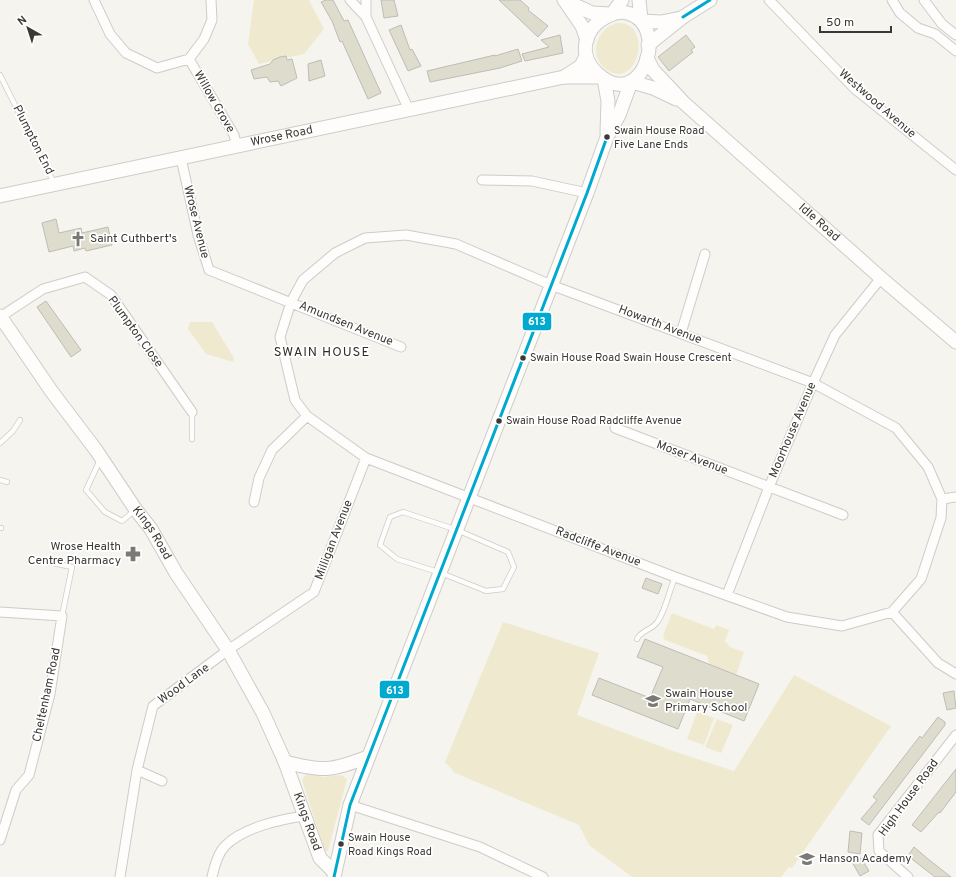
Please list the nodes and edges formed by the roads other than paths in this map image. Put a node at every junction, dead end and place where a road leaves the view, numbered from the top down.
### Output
1 (94, 0) edge
2 (211, 0) edge
3 (350, 0) edge
4 (366, 0) edge
5 (564, 0) edge
6 (622, 0) edge
7 (639, 0) edge
8 (710, 0) edge
9 (769, 0) edge
10 (892, 0) edge
11 (924, 0) edge
12 (611, 14) junction
13 (366, 16) junction
14 (683, 18) junction
15 (641, 20) junction
16 (942, 24) junction
17 (934, 34) junction
18 (956, 36) edge
19 (587, 40) junction
20 (956, 51) edge
21 (648, 52) junction
22 (586, 56) junction
23 (189, 59) junction
24 (0, 75) edge
25 (564, 77) junction
26 (602, 78) junction
27 (632, 82) junction
28 (683, 102) junction
29 (409, 110) junction
30 (607, 137) junction
31 (237, 147) junction
32 (180, 158) junction
33 (956, 170) edge
34 (482, 180) dead end
35 (54, 185) junction
36 (587, 193) junction
37 (0, 196) edge
38 (705, 254) dead end
39 (881, 278) junction
40 (551, 285) junction
41 (291, 302) junction
42 (0, 316) edge
43 (681, 333) junction
44 (956, 342) edge
45 (401, 347) dead end
46 (813, 383) junction
47 (192, 412) joint
48 (307, 416) junction
49 (20, 420) dead end
50 (615, 428) dead end
51 (192, 439) dead end
52 (0, 443) edge
53 (101, 458) junction
54 (366, 458) junction
55 (0, 480) edge
56 (7, 482) dead end
57 (769, 487) junction
58 (956, 497) edge
59 (469, 498) junction
60 (942, 499) junction
61 (254, 502) dead end
62 (136, 510) junction
63 (842, 515) dead end
64 (457, 530) junction
65 (48, 562) dead end
66 (440, 573) junction
67 (675, 577) junction
68 (727, 595) junction
69 (0, 612) edge
70 (892, 612) junction
71 (62, 616) junction
72 (637, 639) dead end
73 (228, 650) junction
74 (956, 674) edge
75 (956, 735) edge
76 (368, 757) junction
77 (285, 762) junction
78 (137, 770) junction
79 (162, 781) dead end
80 (350, 805) junction
81 (305, 816) junction
82 (0, 840) edge
83 (334, 874) edge
84 (120, 877) edge
85 (212, 877) edge
86 (543, 877) edge
87 (908, 877) edge

1 - 23 street
2 - 23 street
3 - 13 street
4 - 13 street
5 - 12 street
5 - 19 street
6 - 12 street
7 - 15 street
8 - 14 street
9 - 33 street, Westwood Avenue
10 - 17 street
11 - 16 street
12 - 15 street
12 - 19 street
13 - 29 street
14 - 15 street
14 - 21 street
15 - 21 street
16 - 17 street
16 - 18 street
17 - 20 street
19 - 22 street
21 - 27 street
21 - 28 street, Idle Road
22 - 25 street, Wrose Road
22 - 26 street
23 - 31 street, Willow Grove
24 - 35 lane, Plumpton End
25 - 26 street, Wrose Road
25 - 29 street, Wrose Road
26 - 27 street
26 - 30 street
27 - 28 street, Idle Road
27 - 30 street
28 - 39 street, Idle Road
29 - 31 street, Wrose Road
30 - 36 street
31 - 32 street, Wrose Road
32 - 35 street, Wrose Road
32 - 41 street, Wrose Avenue
34 - 36 street
35 - 37 street, Wrose Road
36 - 40 street
38 - 43 street
39 - 44 street, Idle Road
39 - 46 street, Moorhouse Avenue
40 - 41 street, Howarth Avenue
40 - 43 street, Howarth Avenue
40 - 59 street
41 - 45 street, Amundsen Avenue
41 - 48 street, Radcliffe Avenue
42 - 47 street, Plumpton Close
42 - 53 street, Kings Road
43 - 46 street, Howarth Avenue
46 - 57 street, Moorhouse Avenue
46 - 60 street, Howarth Avenue
47 - 51 lane
48 - 54 street, Radcliffe Avenue
48 - 61 street
49 - 52 lane
50 - 57 street, Moser Avenue
53 - 62 street, Kings Road
53 - 62 lane
54 - 59 street, Radcliffe Avenue
54 - 73 street, Milligan Avenue
55 - 56 lane
57 - 63 street, Moser Avenue
57 - 68 street, Moorhouse Avenue
58 - 60 street
59 - 64 street
59 - 67 street, Radcliffe Avenue
60 - 70 street
62 - 73 street, Kings Road
64 - 66 street
64 - 66 lane
64 - 66 lane
65 - 71 lane, Cheltenham Road
66 - 76 street
67 - 68 street, Radcliffe Avenue
67 - 72 lane
68 - 70 street, Radcliffe Avenue
69 - 71 street
70 - 74 street
71 - 82 street, Cheltenham Road
73 - 77 street, Kings Road
73 - 78 street, Wood Lane
75 - 87 street, High House Road
76 - 77 street
76 - 80 street
77 - 81 street, Kings Road
78 - 79 street
78 - 84 street, Wood Lane
80 - 83 street
80 - 86 street
81 - 83 street, Kings Road
81 - 85 street

